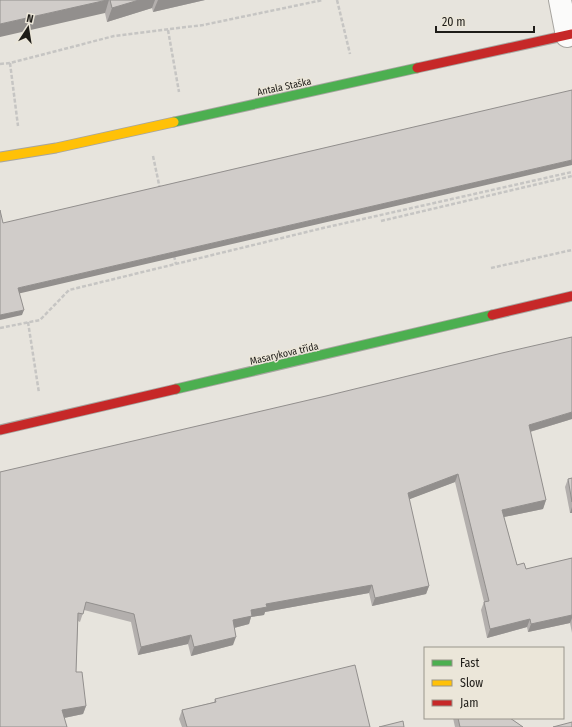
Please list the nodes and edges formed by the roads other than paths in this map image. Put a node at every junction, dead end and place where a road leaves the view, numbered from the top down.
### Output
1 (560, 0) edge
2 (570, 35) edge
3 (0, 157) edge
4 (572, 296) edge
5 (0, 430) edge

1 - 2 street
2 - 3 street, Antala Staška
4 - 5 street, Masarykova třída

